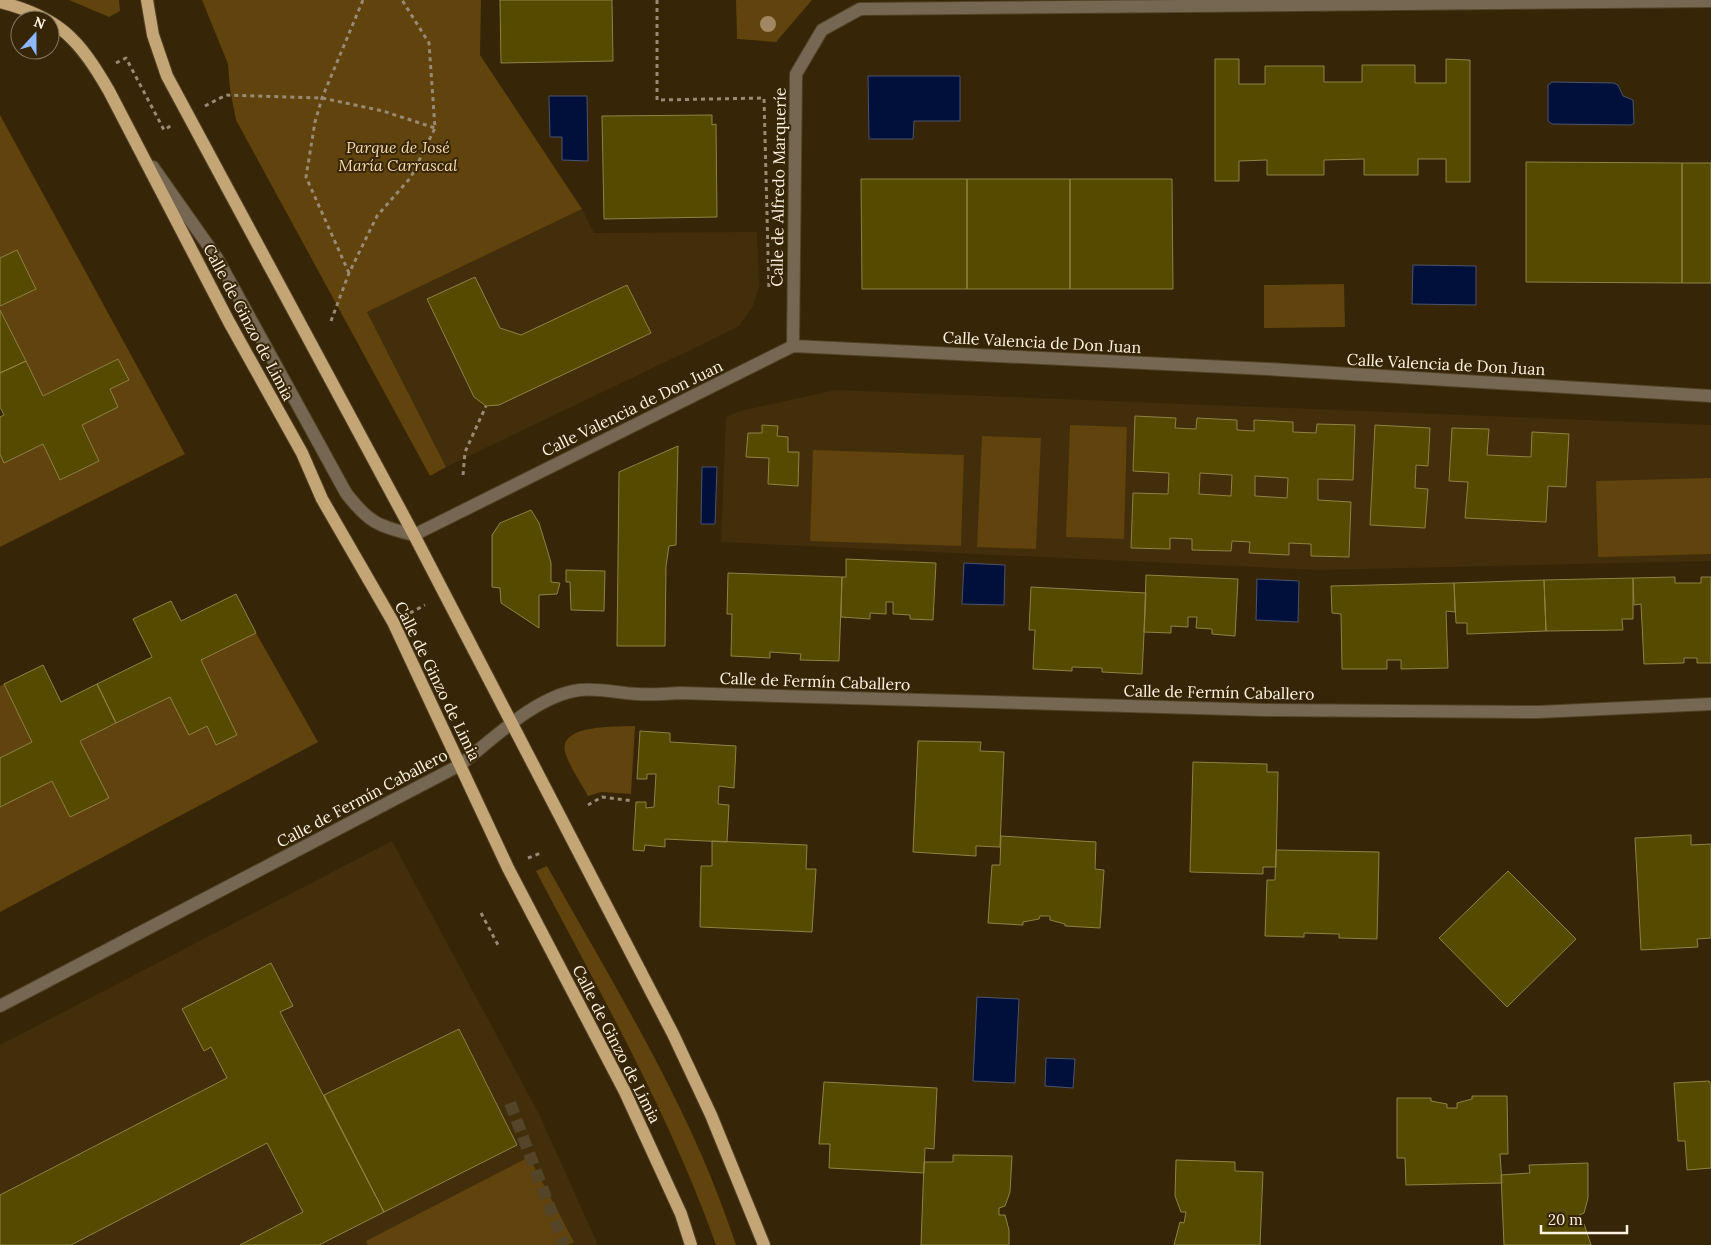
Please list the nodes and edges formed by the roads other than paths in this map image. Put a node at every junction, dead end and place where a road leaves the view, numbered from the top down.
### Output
1 (147, 0) edge
2 (1711, 1) edge
3 (0, 2) edge
4 (1043, 3) edge
5 (136, 142) junction
6 (793, 346) junction
7 (1711, 396) edge
8 (414, 535) junction
9 (1711, 704) edge
10 (512, 724) junction
11 (460, 764) junction
12 (0, 1006) edge
13 (691, 1245) edge
14 (764, 1245) edge

1 - 8 main road
2 - 4 street, Calle de Alfredo Marqueríe
3 - 5 main road, Calle de Ginzo de Limia
4 - 6 street, Calle de Alfredo Marqueríe
5 - 8 street, Calle de Ginzo de Limia
5 - 11 main road, Calle de Ginzo de Limia
6 - 7 street, Calle Valencia de Don Juan
6 - 8 street, Calle Valencia de Don Juan
8 - 10 main road
9 - 10 street, Calle de Fermín Caballero
10 - 11 street, Calle de Fermín Caballero
10 - 14 main road
11 - 12 street, Calle de Fermín Caballero
11 - 13 main road, Calle de Ginzo de Limia

